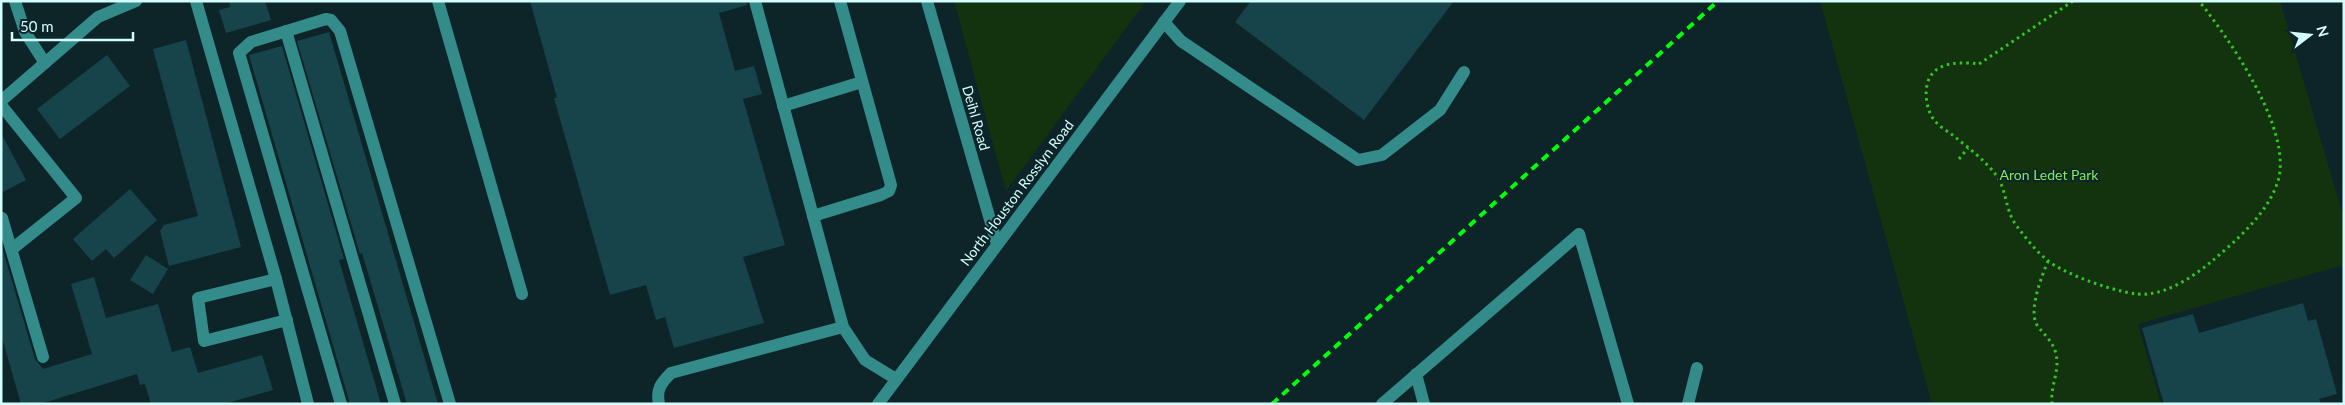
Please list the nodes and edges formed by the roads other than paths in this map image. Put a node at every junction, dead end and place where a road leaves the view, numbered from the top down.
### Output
1 (14, 1) edge
2 (136, 1) edge
3 (196, 1) edge
4 (438, 1) edge
5 (755, 1) edge
6 (840, 1) edge
7 (927, 1) edge
8 (1180, 1) edge
9 (1164, 22) junction
10 (286, 31) junction
11 (45, 63) junction
12 (1464, 72) dead end
13 (862, 82) junction
14 (1, 101) edge
15 (1, 105) edge
16 (783, 106) junction
17 (813, 216) junction
18 (2, 218) edge
19 (997, 244) junction
20 (12, 249) junction
21 (276, 279) junction
22 (522, 294) dead end
23 (287, 320) junction
24 (843, 327) junction
25 (43, 357) dead end
26 (1697, 368) dead end
27 (1416, 374) junction
28 (896, 380) junction
29 (308, 404) edge
30 (341, 404) edge
31 (396, 404) edge
32 (450, 404) edge
33 (659, 404) edge
34 (878, 404) edge
35 (1382, 404) edge
36 (1424, 404) edge
37 (1628, 404) edge
38 (1688, 404) edge

1 - 11 street
2 - 11 street
3 - 21 street
4 - 22 street
5 - 16 street
6 - 13 street
7 - 19 street, Deihl Road
8 - 9 street, North Houston Rosslyn Road
9 - 12 street
9 - 19 street, North Houston Rosslyn Road
10 - 30 street
10 - 31 street
10 - 32 street
11 - 14 street
13 - 16 street
13 - 17 street
15 - 20 street
16 - 17 street
17 - 24 street
18 - 20 street
19 - 28 street, North Houston Rosslyn Road
20 - 25 street
21 - 23 street
21 - 23 street
23 - 29 street
24 - 28 street
24 - 33 street
26 - 38 street
27 - 35 street
27 - 36 street
27 - 37 street
28 - 34 street, North Houston Rosslyn Road

